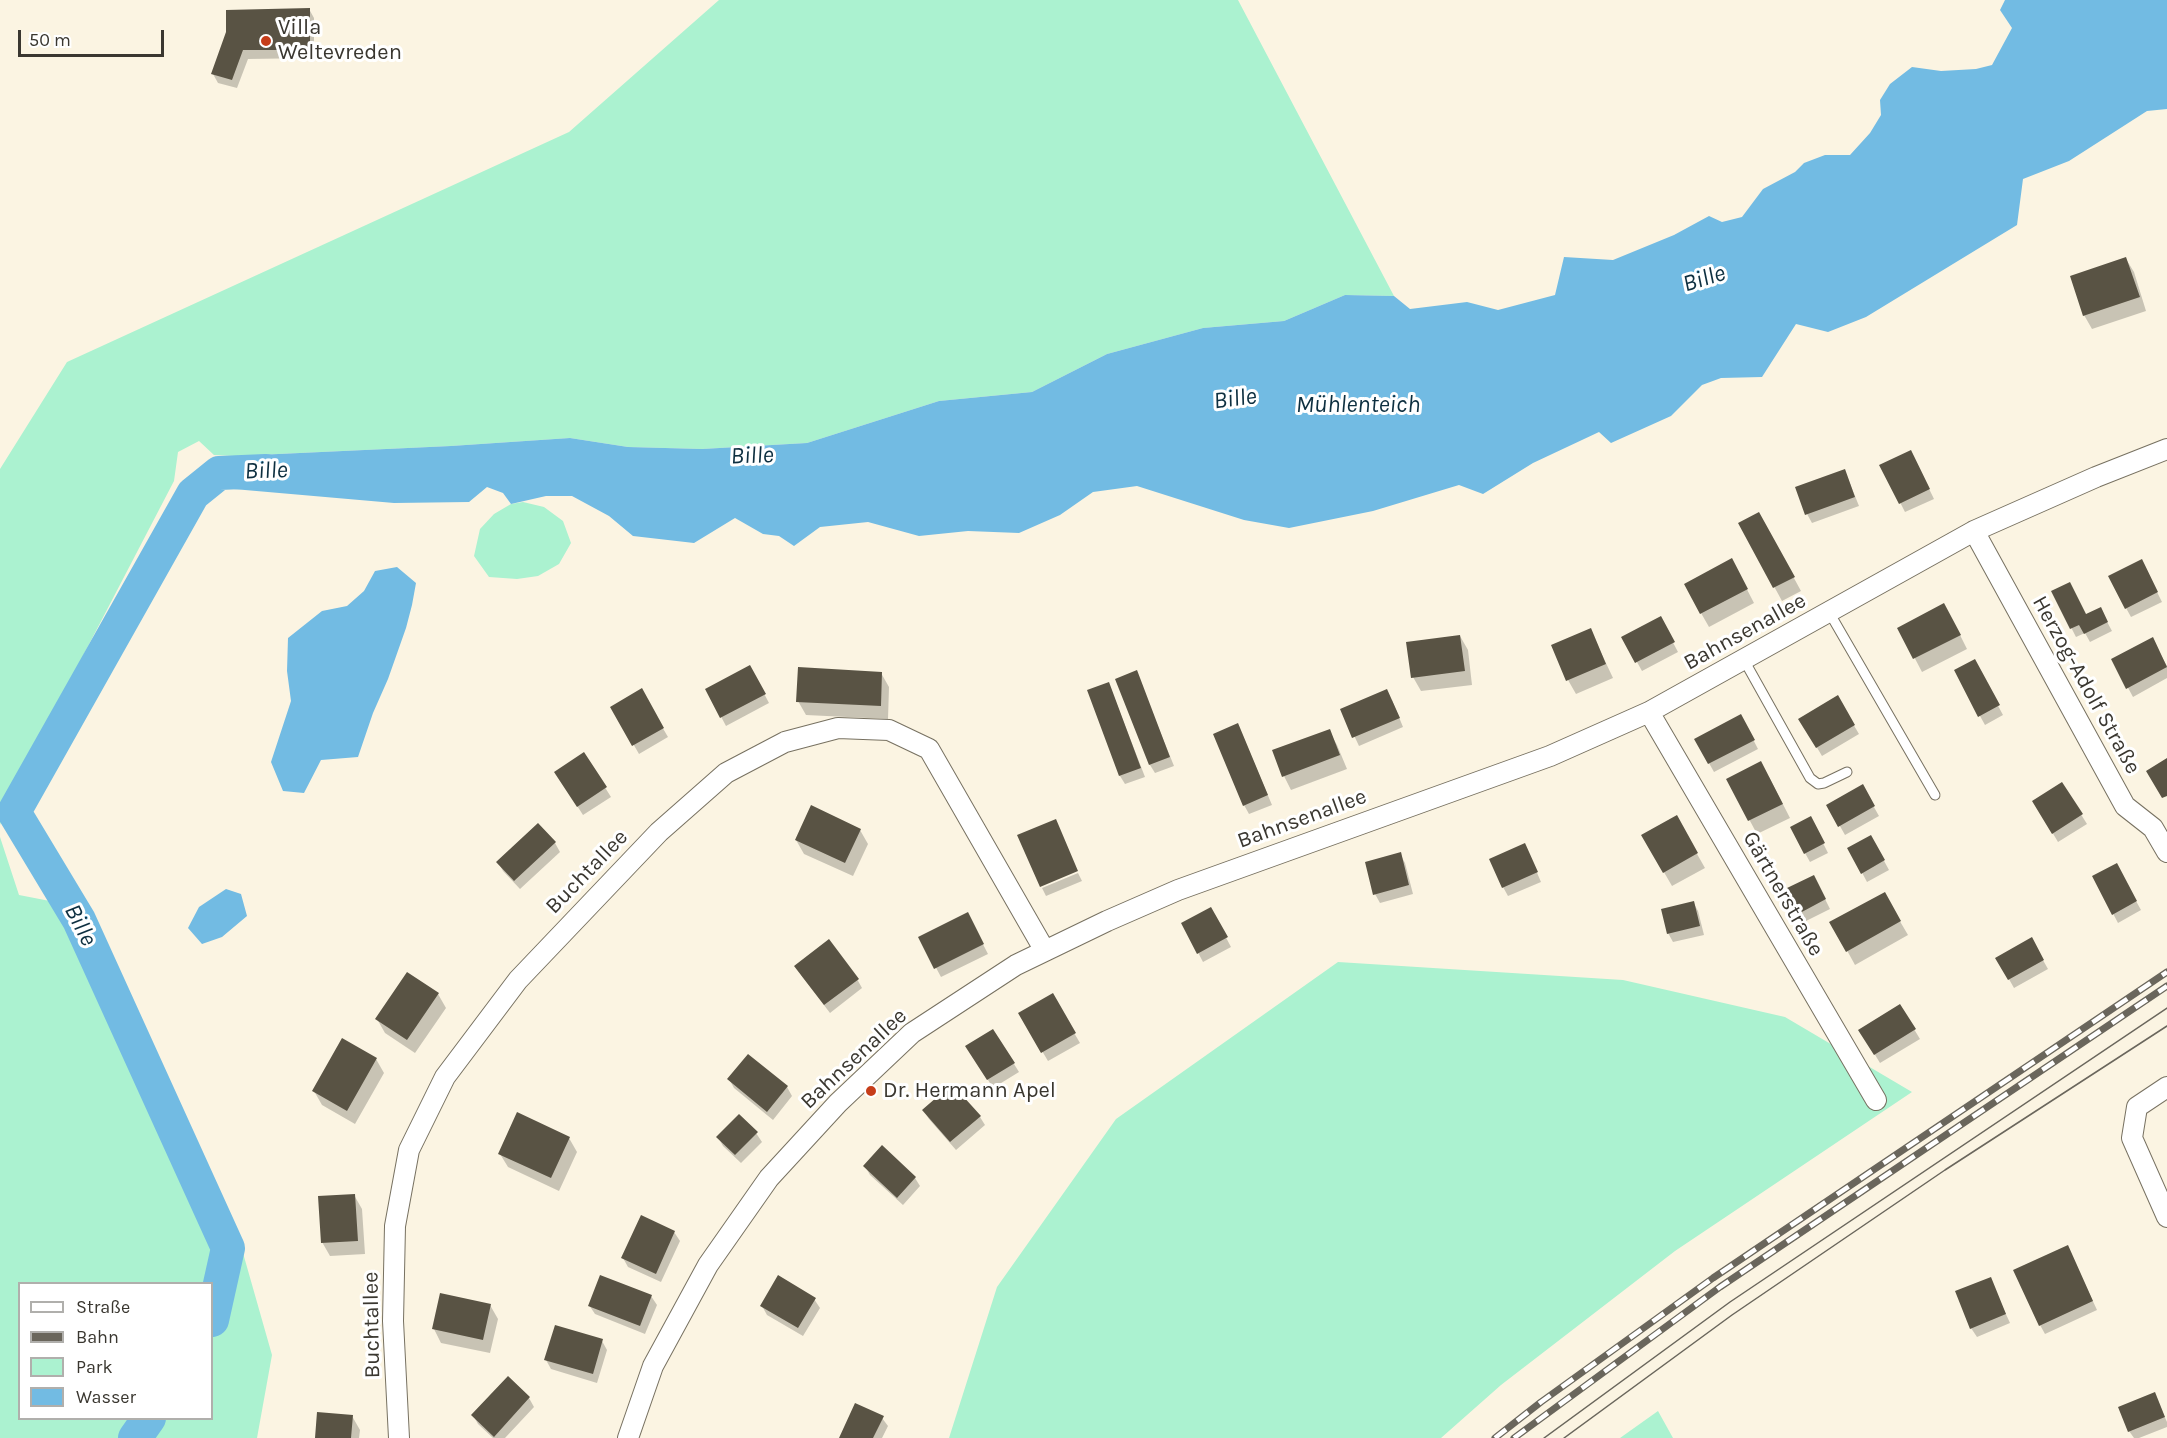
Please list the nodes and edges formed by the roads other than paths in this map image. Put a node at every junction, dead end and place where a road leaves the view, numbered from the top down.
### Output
1 (2167, 449) edge
2 (1974, 531) junction
3 (1829, 612) junction
4 (1744, 660) junction
5 (1649, 712) junction
6 (1846, 772) dead end
7 (1935, 795) dead end
8 (2167, 852) edge
9 (1045, 951) junction
10 (2167, 1087) edge
11 (1876, 1100) dead end
12 (2167, 1218) edge
13 (399, 1438) edge
14 (628, 1438) edge

1 - 2 street, Bahnsenallee
2 - 3 street, Bahnsenallee
2 - 8 street, Herzog-Adolf Straße
3 - 4 street, Bahnsenallee
3 - 7 lane
4 - 5 street, Bahnsenallee
4 - 6 lane
5 - 9 street, Bahnsenallee
5 - 11 street, Gärtnerstraße
9 - 13 street, Buchtallee
9 - 14 street, Bahnsenallee
10 - 12 street

